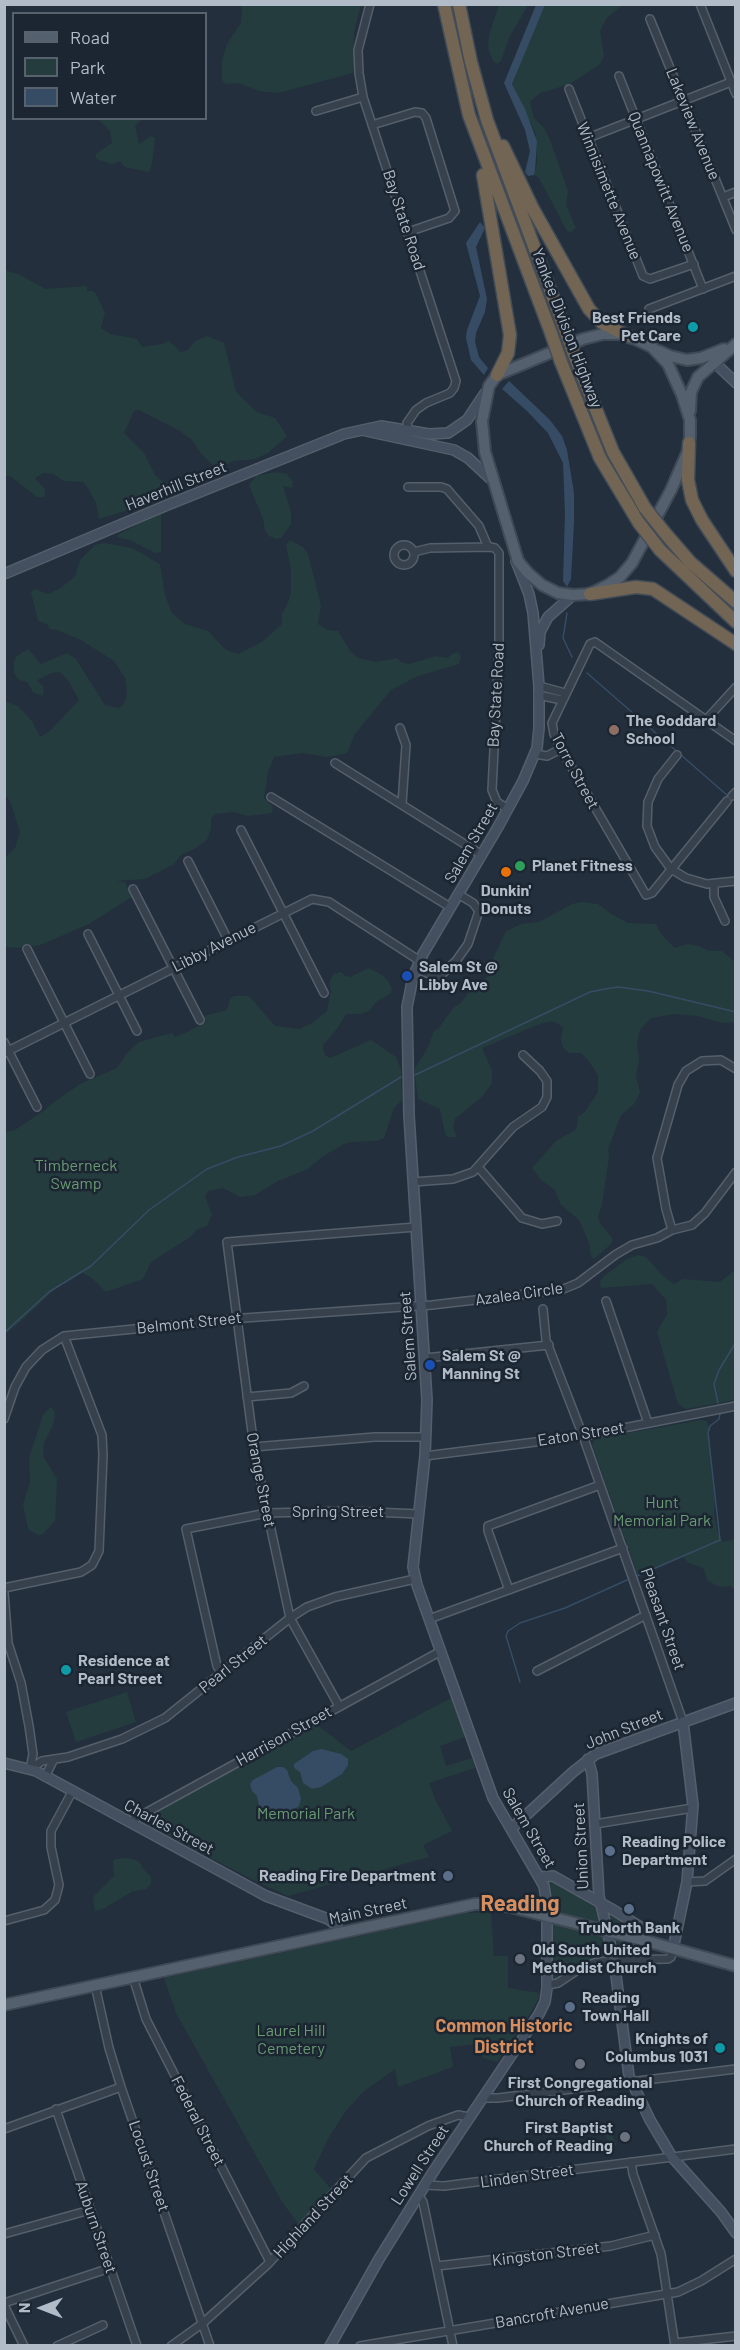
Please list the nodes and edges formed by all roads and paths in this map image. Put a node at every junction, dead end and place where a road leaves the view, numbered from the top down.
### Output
1 (370, 4) edge
2 (444, 4) edge
3 (459, 4) edge
4 (700, 4) edge
5 (650, 19) dead end
6 (619, 76) dead end
7 (730, 81) junction
8 (477, 88) junction
9 (569, 89) dead end
10 (735, 94) edge
11 (363, 97) junction
12 (684, 100) junction
13 (316, 111) dead end
14 (469, 115) junction
15 (636, 119) junction
16 (372, 125) junction
17 (588, 138) junction
18 (735, 192) edge
19 (723, 197) junction
20 (735, 230) edge
21 (408, 232) junction
22 (694, 264) junction
23 (735, 276) edge
24 (703, 289) junction
25 (649, 309) dead end
26 (628, 336) junction
27 (735, 344) edge
28 (651, 347) junction
29 (718, 359) junction
30 (496, 375) junction
31 (732, 376) edge
32 (489, 386) junction
33 (690, 420) junction
34 (409, 435) junction
35 (689, 443) junction
36 (495, 483) junction
37 (408, 487) dead end
38 (488, 547) junction
39 (515, 551) junction
40 (414, 552) dead end
41 (735, 571) edge
42 (4, 574) edge
43 (590, 594) junction
44 (573, 595) junction
45 (735, 602) edge
46 (735, 622) edge
47 (735, 644) edge
48 (538, 668) junction
49 (735, 687) edge
50 (539, 691) junction
51 (563, 697) junction
52 (705, 721) junction
53 (400, 728) dead end
54 (735, 741) edge
55 (561, 749) junction
56 (535, 754) junction
57 (677, 755) dead end
58 (335, 763) dead end
59 (732, 796) edge
60 (272, 797) dead end
61 (402, 804) junction
62 (508, 809) junction
63 (241, 830) dead end
64 (482, 855) junction
65 (188, 861) dead end
66 (671, 869) junction
67 (735, 881) edge
68 (714, 884) junction
69 (133, 889) dead end
70 (458, 894) junction
71 (450, 907) junction
72 (283, 913) junction
73 (725, 921) dead end
74 (88, 934) dead end
75 (228, 940) junction
76 (27, 949) dead end
77 (418, 965) junction
78 (174, 968) junction
79 (324, 993) dead end
80 (119, 995) junction
81 (200, 1020) dead end
82 (64, 1023) junction
83 (137, 1031) dead end
84 (4, 1042) edge
85 (7, 1052) edge
86 (523, 1055) dead end
87 (735, 1069) edge
88 (90, 1074) dead end
89 (37, 1107) dead end
90 (478, 1168) junction
91 (735, 1172) edge
92 (413, 1182) junction
93 (557, 1221) dead end
94 (416, 1227) junction
95 (672, 1230) junction
96 (606, 1301) dead end
97 (421, 1305) junction
98 (543, 1309) dead end
99 (237, 1318) junction
100 (64, 1336) junction
101 (549, 1345) junction
102 (425, 1358) junction
103 (304, 1386) dead end
104 (247, 1397) junction
105 (735, 1406) edge
106 (4, 1419) edge
107 (648, 1423) junction
108 (583, 1436) junction
109 (426, 1437) junction
110 (254, 1447) junction
111 (425, 1456) junction
112 (600, 1485) junction
113 (267, 1513) junction
114 (419, 1514) junction
115 (622, 1548) junction
116 (415, 1579) junction
117 (4, 1590) edge
118 (509, 1590) junction
119 (646, 1615) junction
120 (290, 1618) junction
121 (429, 1619) junction
122 (441, 1651) junction
123 (537, 1671) dead end
124 (221, 1673) junction
125 (735, 1703) edge
126 (339, 1706) junction
127 (683, 1722) junction
128 (588, 1759) junction
129 (54, 1760) junction
130 (4, 1763) edge
131 (30, 1769) junction
132 (45, 1777) junction
133 (72, 1792) junction
134 (693, 1808) junction
135 (129, 1822) junction
136 (595, 1824) junction
137 (511, 1829) junction
138 (735, 1859) edge
139 (541, 1877) junction
140 (687, 1882) junction
141 (600, 1904) junction
142 (547, 1916) junction
143 (322, 1918) junction
144 (4, 1921) edge
145 (607, 1931) junction
146 (340, 1932) junction
147 (323, 1936) junction
148 (646, 1941) junction
149 (673, 1948) junction
150 (614, 1960) junction
151 (735, 1966) edge
152 (133, 1977) junction
153 (95, 1985) junction
154 (548, 1985) junction
155 (544, 2005) joint
156 (4, 2006) edge
157 (735, 2069) edge
158 (631, 2081) junction
159 (121, 2087) junction
160 (483, 2098) junction
161 (56, 2109) junction
162 (469, 2117) junction
163 (4, 2129) edge
164 (735, 2149) edge
165 (672, 2157) junction
166 (631, 2162) junction
167 (425, 2185) junction
168 (418, 2195) junction
169 (90, 2211) junction
170 (735, 2233) edge
171 (4, 2234) edge
172 (655, 2235) junction
173 (735, 2259) edge
174 (270, 2262) junction
175 (437, 2266) junction
176 (110, 2268) junction
177 (668, 2294) junction
178 (4, 2304) edge
179 (202, 2323) junction
180 (103, 2325) dead end
181 (450, 2330) junction
182 (735, 2336) edge
183 (675, 2344) edge
184 (24, 2346) edge
185 (57, 2346) edge
186 (137, 2346) edge
187 (171, 2346) edge
188 (210, 2346) edge
189 (330, 2346) edge
190 (360, 2346) edge
191 (453, 2346) edge

1 - 11 street, Bay State Road
2 - 14 highway, Yankee Division Highway
3 - 8 highway, Yankee Division Highway
4 - 7 street
5 - 12 street, Lakeview Avenue
6 - 15 street, Quannapowitt Avenue
7 - 10 street
7 - 12 street
8 - 26 highway
8 - 45 highway, Yankee Division Highway, bridge
9 - 17 street, Winnisimette Avenue
11 - 13 street
11 - 16 street, Bay State Road
12 - 15 street
12 - 19 street, Lakeview Avenue
14 - 30 highway
14 - 46 highway, Yankee Division Highway, bridge
15 - 17 street
15 - 22 street, Quannapowitt Avenue
16 - 21 street, Bay State Road
16 - 21 street
17 - 22 street, Winnisimette Avenue
18 - 19 street
19 - 20 street, Lakeview Avenue
21 - 34 street, Bay State Road
22 - 24 street, Quannapowitt Avenue
23 - 24 street
24 - 25 street
26 - 28 main road
26 - 30 main road
27 - 28 main road
27 - 29 main road
28 - 33 main road
29 - 31 street
29 - 33 main road
30 - 32 main road
32 - 34 street, Haverhill Street
32 - 36 main road
33 - 35 main road
34 - 36 street, Haverhill Street
34 - 42 street, Haverhill Street
35 - 41 highway
35 - 43 main road
36 - 39 main road
37 - 38 street
38 - 40 street
38 - 62 street, Bay State Road
39 - 44 main road
39 - 48 street, Salem Street
43 - 44 main road
43 - 47 highway
44 - 48 street, Salem Street
48 - 50 street, Salem Street
49 - 52 street
50 - 51 street
50 - 56 street, Salem Street
51 - 52 street, Torre Street
51 - 55 street, Torre Street
52 - 54 street
53 - 61 street
55 - 56 street
55 - 66 street, Torre Street
56 - 62 street, Salem Street
57 - 66 street
58 - 61 street
59 - 66 street
60 - 71 street
61 - 64 street
62 - 64 street, Salem Street
63 - 72 street
64 - 70 street, Salem Street
65 - 75 street
66 - 68 street
67 - 68 street
68 - 73 street
69 - 78 street
70 - 71 street, Salem Street
70 - 77 street
71 - 77 street, Salem Street
72 - 75 street, Libby Avenue
72 - 77 street, Libby Avenue
72 - 79 street
74 - 80 street
75 - 78 street, Libby Avenue
76 - 82 street
77 - 92 street, Salem Street
78 - 80 street, Libby Avenue
78 - 81 street
80 - 82 street, Libby Avenue
80 - 83 street
82 - 85 street, Libby Avenue
82 - 88 street
84 - 85 street
85 - 89 street
86 - 90 street
87 - 95 street
90 - 92 street
90 - 93 street
91 - 95 street, Azalea Circle
92 - 94 street, Salem Street
94 - 97 street, Salem Street
94 - 99 street, Orange Street
95 - 97 street, Azalea Circle
96 - 107 street
97 - 99 street, Belmont Street
97 - 102 street, Salem Street
98 - 101 street, Pleasant Street
99 - 100 street, Belmont Street
99 - 104 street, Orange Street
100 - 106 street, Belmont Street
100 - 117 street
101 - 102 street
101 - 108 street, Pleasant Street
102 - 109 street, Salem Street
103 - 104 street
104 - 110 street, Orange Street
105 - 107 street, Eaton Street
107 - 108 street, Eaton Street
108 - 111 street, Eaton Street
108 - 112 street, Pleasant Street
109 - 110 street
109 - 111 street, Salem Street
110 - 113 street, Orange Street
111 - 114 street, Salem Street
112 - 115 street, Pleasant Street
112 - 118 street
113 - 114 street, Spring Street
113 - 120 street, Orange Street
113 - 124 street, Spring Street
114 - 116 street, Salem Street
115 - 118 street
115 - 119 street, Pleasant Street
116 - 120 street, Pearl Street
116 - 121 street, Salem Street
117 - 131 street
118 - 121 street
119 - 123 street
119 - 127 street, Pleasant Street
120 - 124 street, Pearl Street
120 - 126 street, Orange Street
121 - 122 street, Salem Street
122 - 126 street, Harrison Street
122 - 137 street, Salem Street
124 - 129 street, Pearl Street
125 - 127 street, John Street
126 - 135 street, Harrison Street
127 - 128 street, John Street
127 - 134 street, Pleasant Street
128 - 136 street, Union Street
128 - 137 street, John Street
129 - 131 street, Pearl Street
129 - 132 street
130 - 131 street, Charles Street
131 - 132 street, Charles Street
132 - 133 street, Charles Street
133 - 135 street, Charles Street
133 - 144 street
134 - 136 street
134 - 140 street, Pleasant Street
135 - 143 street, Charles Street
136 - 141 street, Union Street
137 - 139 street, Salem Street
138 - 140 street
139 - 141 street
139 - 142 street, Salem Street
140 - 149 street, Pleasant Street
141 - 145 street, Union Street
141 - 148 street
142 - 145 main road, Main Street
142 - 146 main road, Main Street
142 - 154 street, Salem Street
143 - 146 street, Charles Street
143 - 147 street
145 - 148 main road, Main Street
145 - 150 street, Union Street
146 - 147 main road, Main Street
147 - 152 main road, Main Street
148 - 149 main road, Main Street
149 - 150 street
149 - 151 main road, Main Street
150 - 154 street
150 - 158 street, Union Street
152 - 153 main road, Main Street
152 - 174 street, Federal Street
153 - 156 main road, Main Street
153 - 159 street, Locust Street
154 - 155 street, Salem Street
155 - 160 street, Lowell Street
157 - 158 street
158 - 160 street
158 - 165 street, Union Street
159 - 161 street
159 - 179 street, Locust Street
160 - 162 street, Lowell Street
161 - 163 street
161 - 169 street, Auburn Street
162 - 167 street, Lowell Street
162 - 174 street, Highland Street
164 - 165 street, Linden Street
165 - 166 street, Linden Street
165 - 170 street, Union Street
166 - 167 street, Linden Street
166 - 172 street
167 - 168 street, Lowell Street
168 - 175 street
168 - 189 street, Lowell Street
169 - 171 street
169 - 176 street, Auburn Street
172 - 175 street, Kingston Street
172 - 177 street
173 - 177 street, Bancroft Avenue
174 - 179 street, Highland Street
175 - 181 street
176 - 178 street
176 - 186 street, Auburn Street
177 - 181 street, Bancroft Avenue
177 - 183 street
178 - 184 street
179 - 187 street, Highland Street
179 - 188 street, Locust Street
180 - 185 street
181 - 190 street, Bancroft Avenue
181 - 191 street
182 - 183 street

